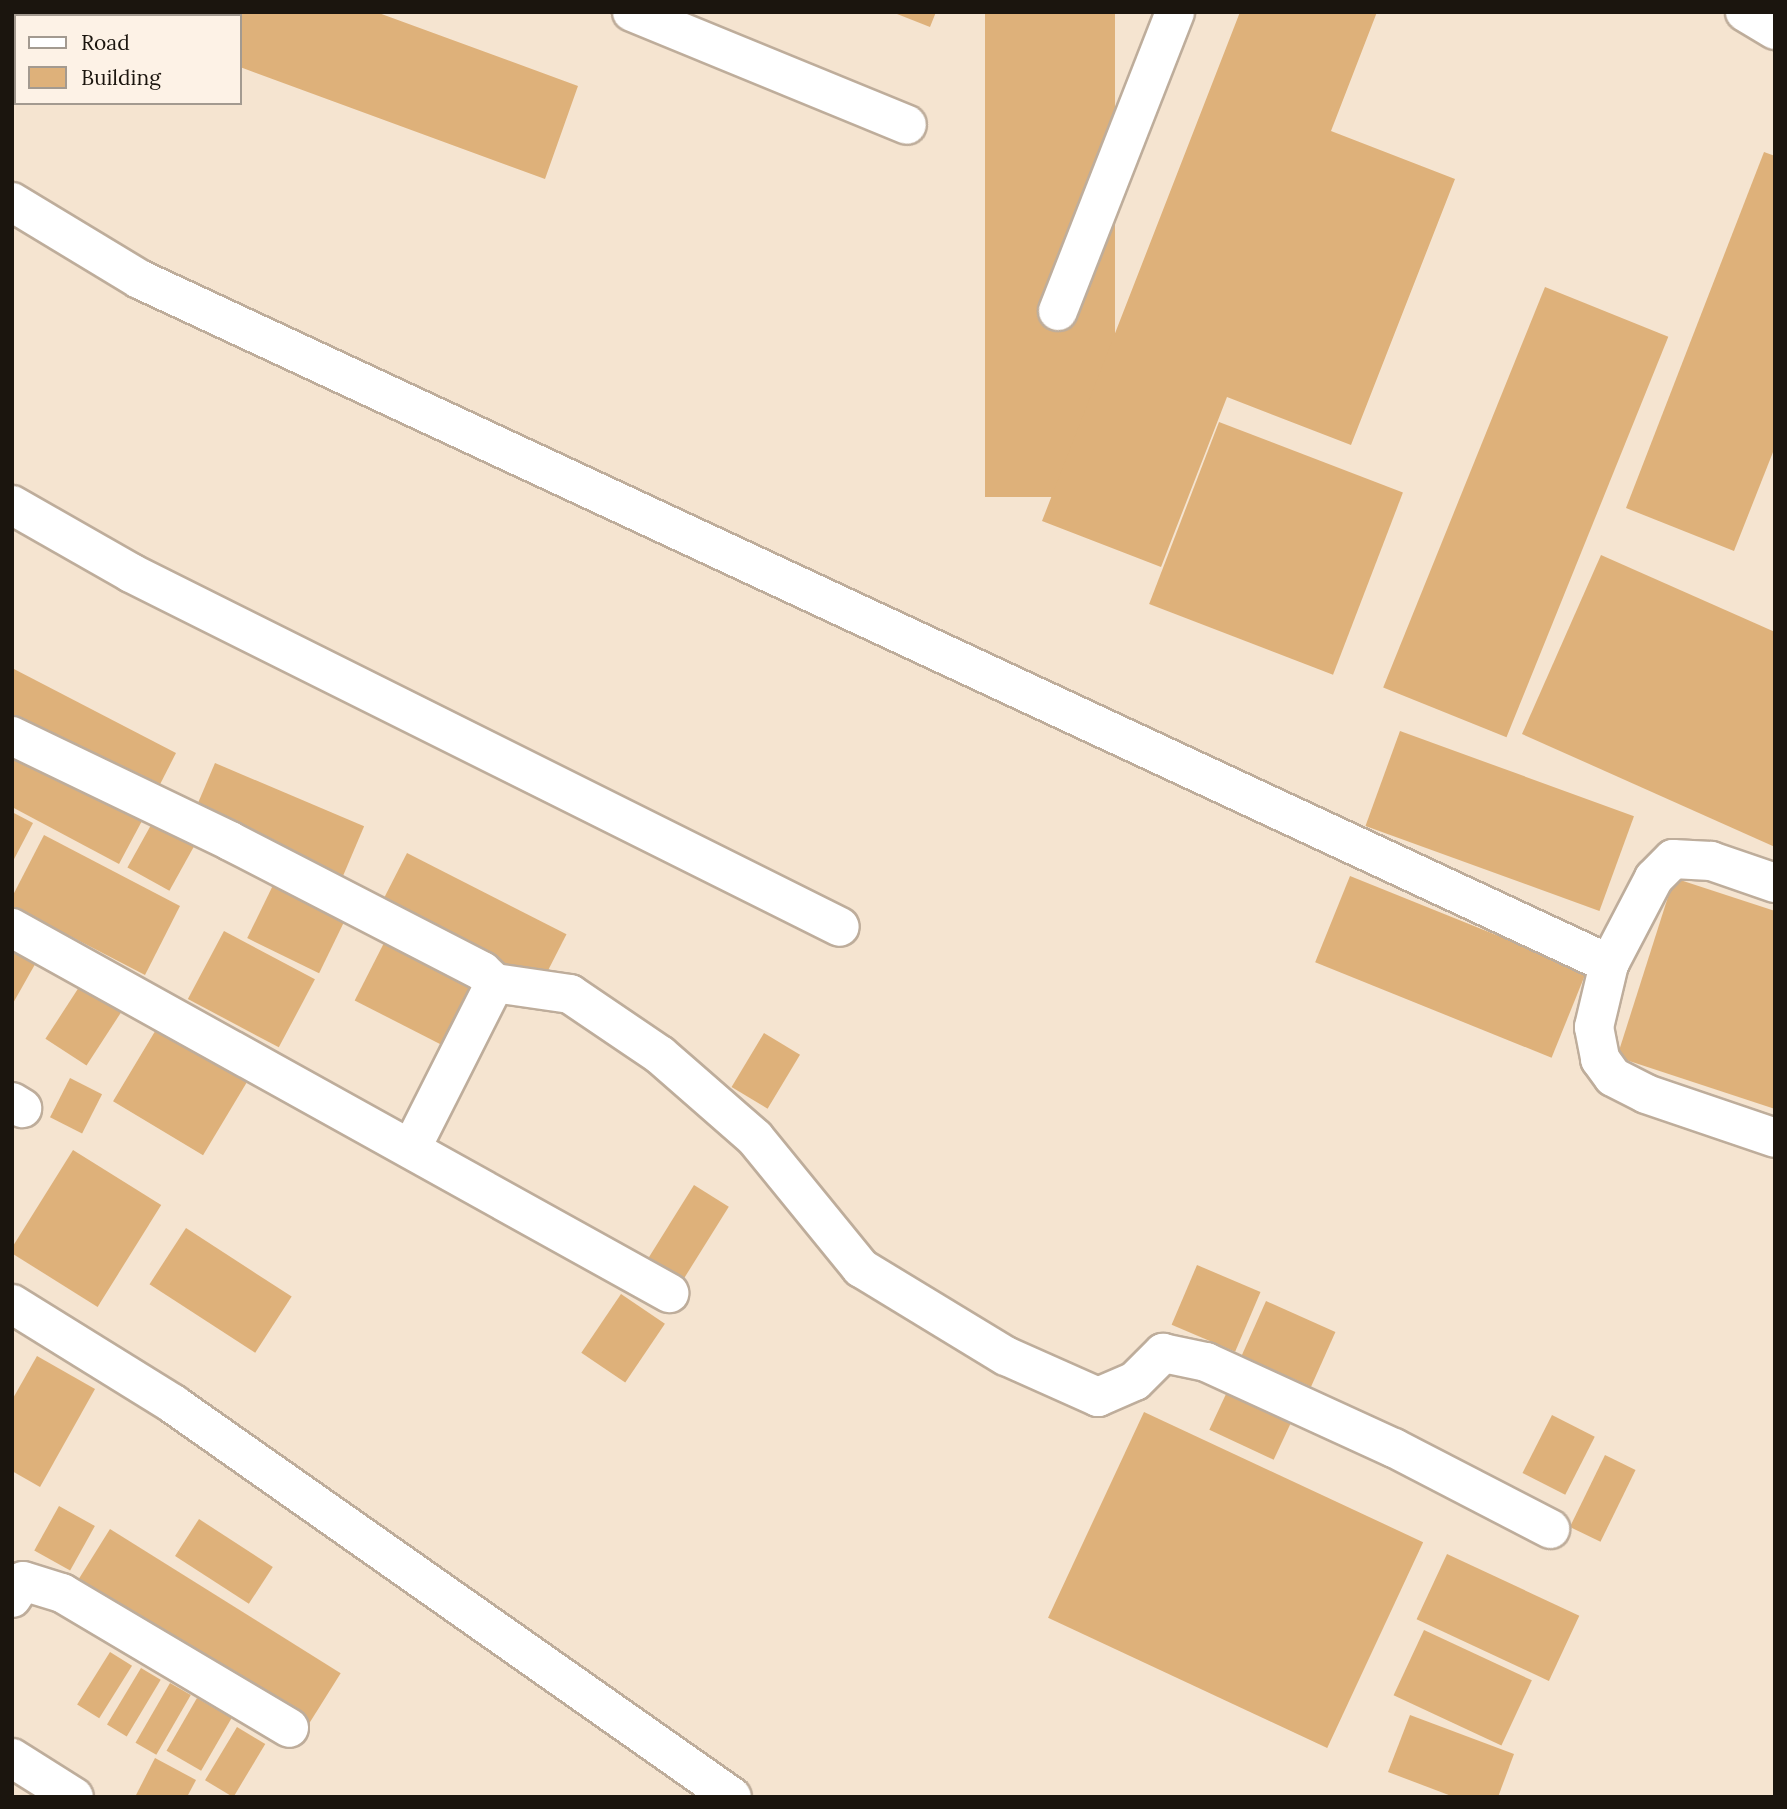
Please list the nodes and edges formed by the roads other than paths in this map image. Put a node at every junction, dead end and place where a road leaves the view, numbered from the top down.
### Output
1 (632, 12) edge
2 (1175, 12) edge
3 (1745, 12) edge
4 (1775, 30) edge
5 (907, 125) dead end
6 (12, 202) edge
7 (1058, 310) dead end
8 (12, 505) edge
9 (12, 736) edge
10 (1775, 883) edge
11 (840, 927) dead end
12 (12, 928) edge
13 (1609, 964) junction
14 (495, 984) junction
15 (1775, 1138) edge
16 (411, 1149) junction
17 (669, 1293) dead end
18 (12, 1304) edge
19 (1550, 1529) dead end
20 (16, 1585) edge
21 (289, 1728) dead end
22 (12, 1758) edge
23 (74, 1797) edge
24 (732, 1797) edge

1 - 5 street
2 - 7 street
3 - 4 street
6 - 13 street
8 - 11 street
9 - 14 street
10 - 13 street
12 - 16 street
13 - 15 street
14 - 16 street
14 - 19 street
16 - 17 street
18 - 24 street
20 - 21 street
22 - 23 street

